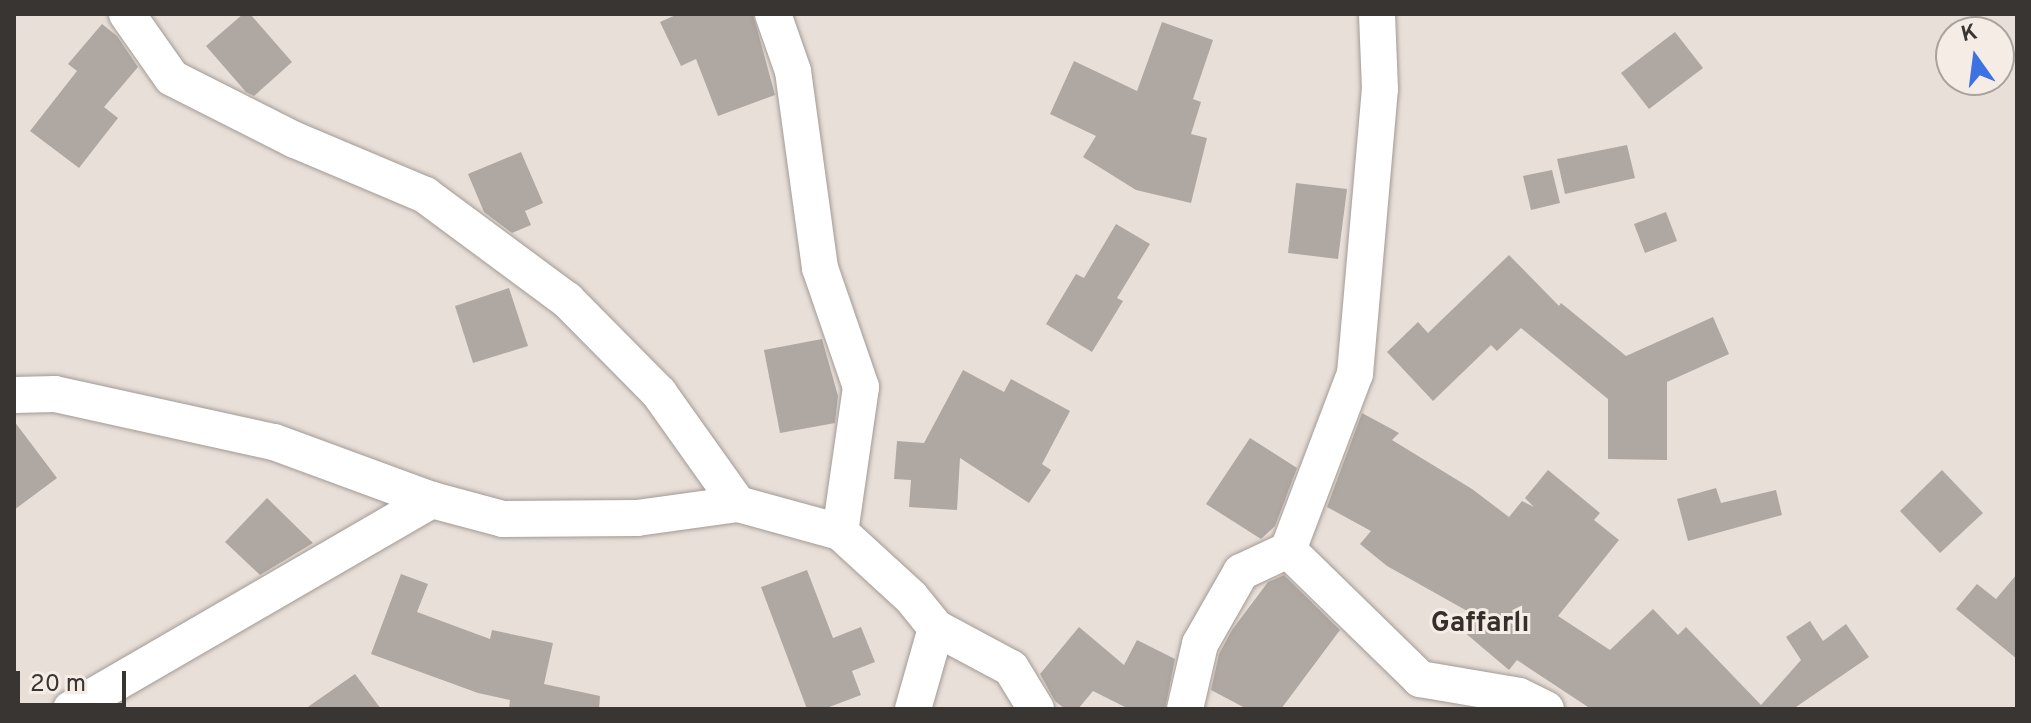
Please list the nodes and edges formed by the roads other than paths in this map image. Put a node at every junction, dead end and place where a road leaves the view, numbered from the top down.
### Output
1 (127, 14) edge
2 (773, 14) edge
3 (1377, 14) edge
4 (14, 395) edge
5 (432, 500) junction
6 (738, 504) junction
7 (840, 532) junction
8 (1288, 550) junction
9 (936, 628) junction
10 (71, 709) edge
11 (913, 709) edge
12 (1036, 709) edge
13 (1185, 709) edge
14 (1546, 709) edge

1 - 6 street
2 - 7 street
3 - 8 street
4 - 5 street
5 - 6 street
5 - 10 street
6 - 7 street
7 - 9 street
8 - 13 street
8 - 14 street
9 - 11 street
9 - 12 street

